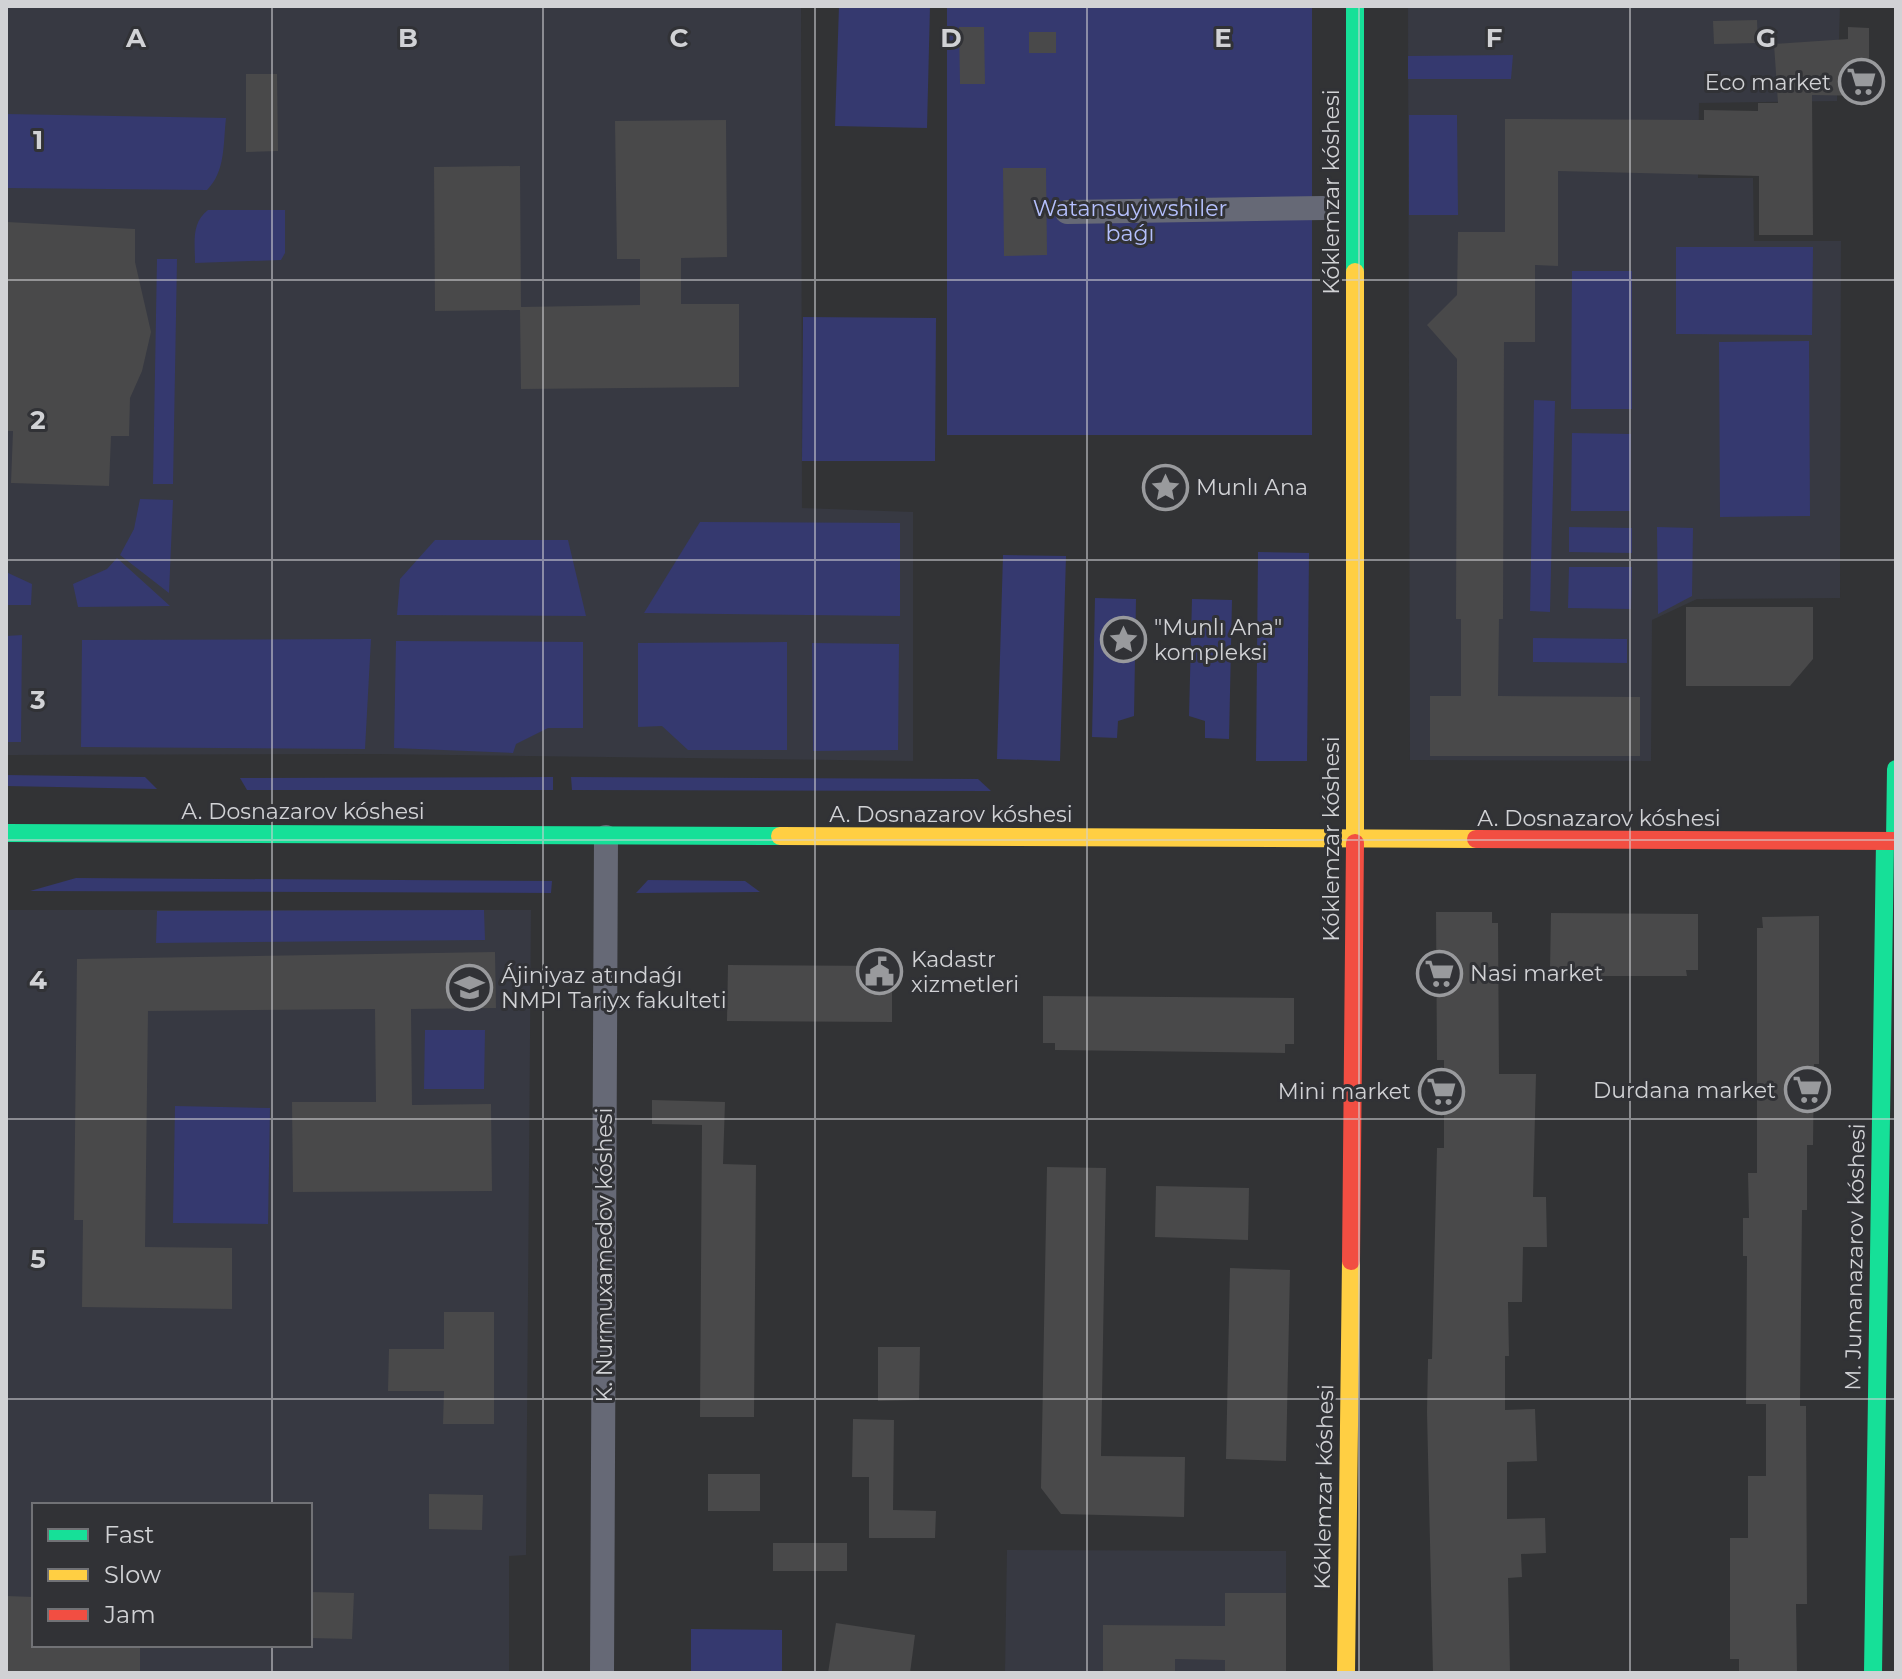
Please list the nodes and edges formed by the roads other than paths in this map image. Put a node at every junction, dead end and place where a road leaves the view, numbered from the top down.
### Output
1 (1355, 6) edge
2 (1323, 208) dead end
3 (1067, 212) dead end
4 (1896, 769) edge
5 (6, 833) edge
6 (606, 837) junction
7 (1355, 840) junction
8 (1892, 841) edge
9 (602, 1673) edge
10 (1346, 1673) edge
11 (1873, 1673) edge

1 - 7 main road, Kóklemzar kóshesi
2 - 3 street
4 - 8 main road, M. Jumanazarov kóshesi
5 - 6 main road, A. Dosnazarov kóshesi
6 - 7 main road, A. Dosnazarov kóshesi
6 - 9 street, K. Nurmuxamedov kóshesi
7 - 8 main road, A. Dosnazarov kóshesi
7 - 10 main road, Kóklemzar kóshesi
8 - 11 main road, M. Jumanazarov kóshesi

